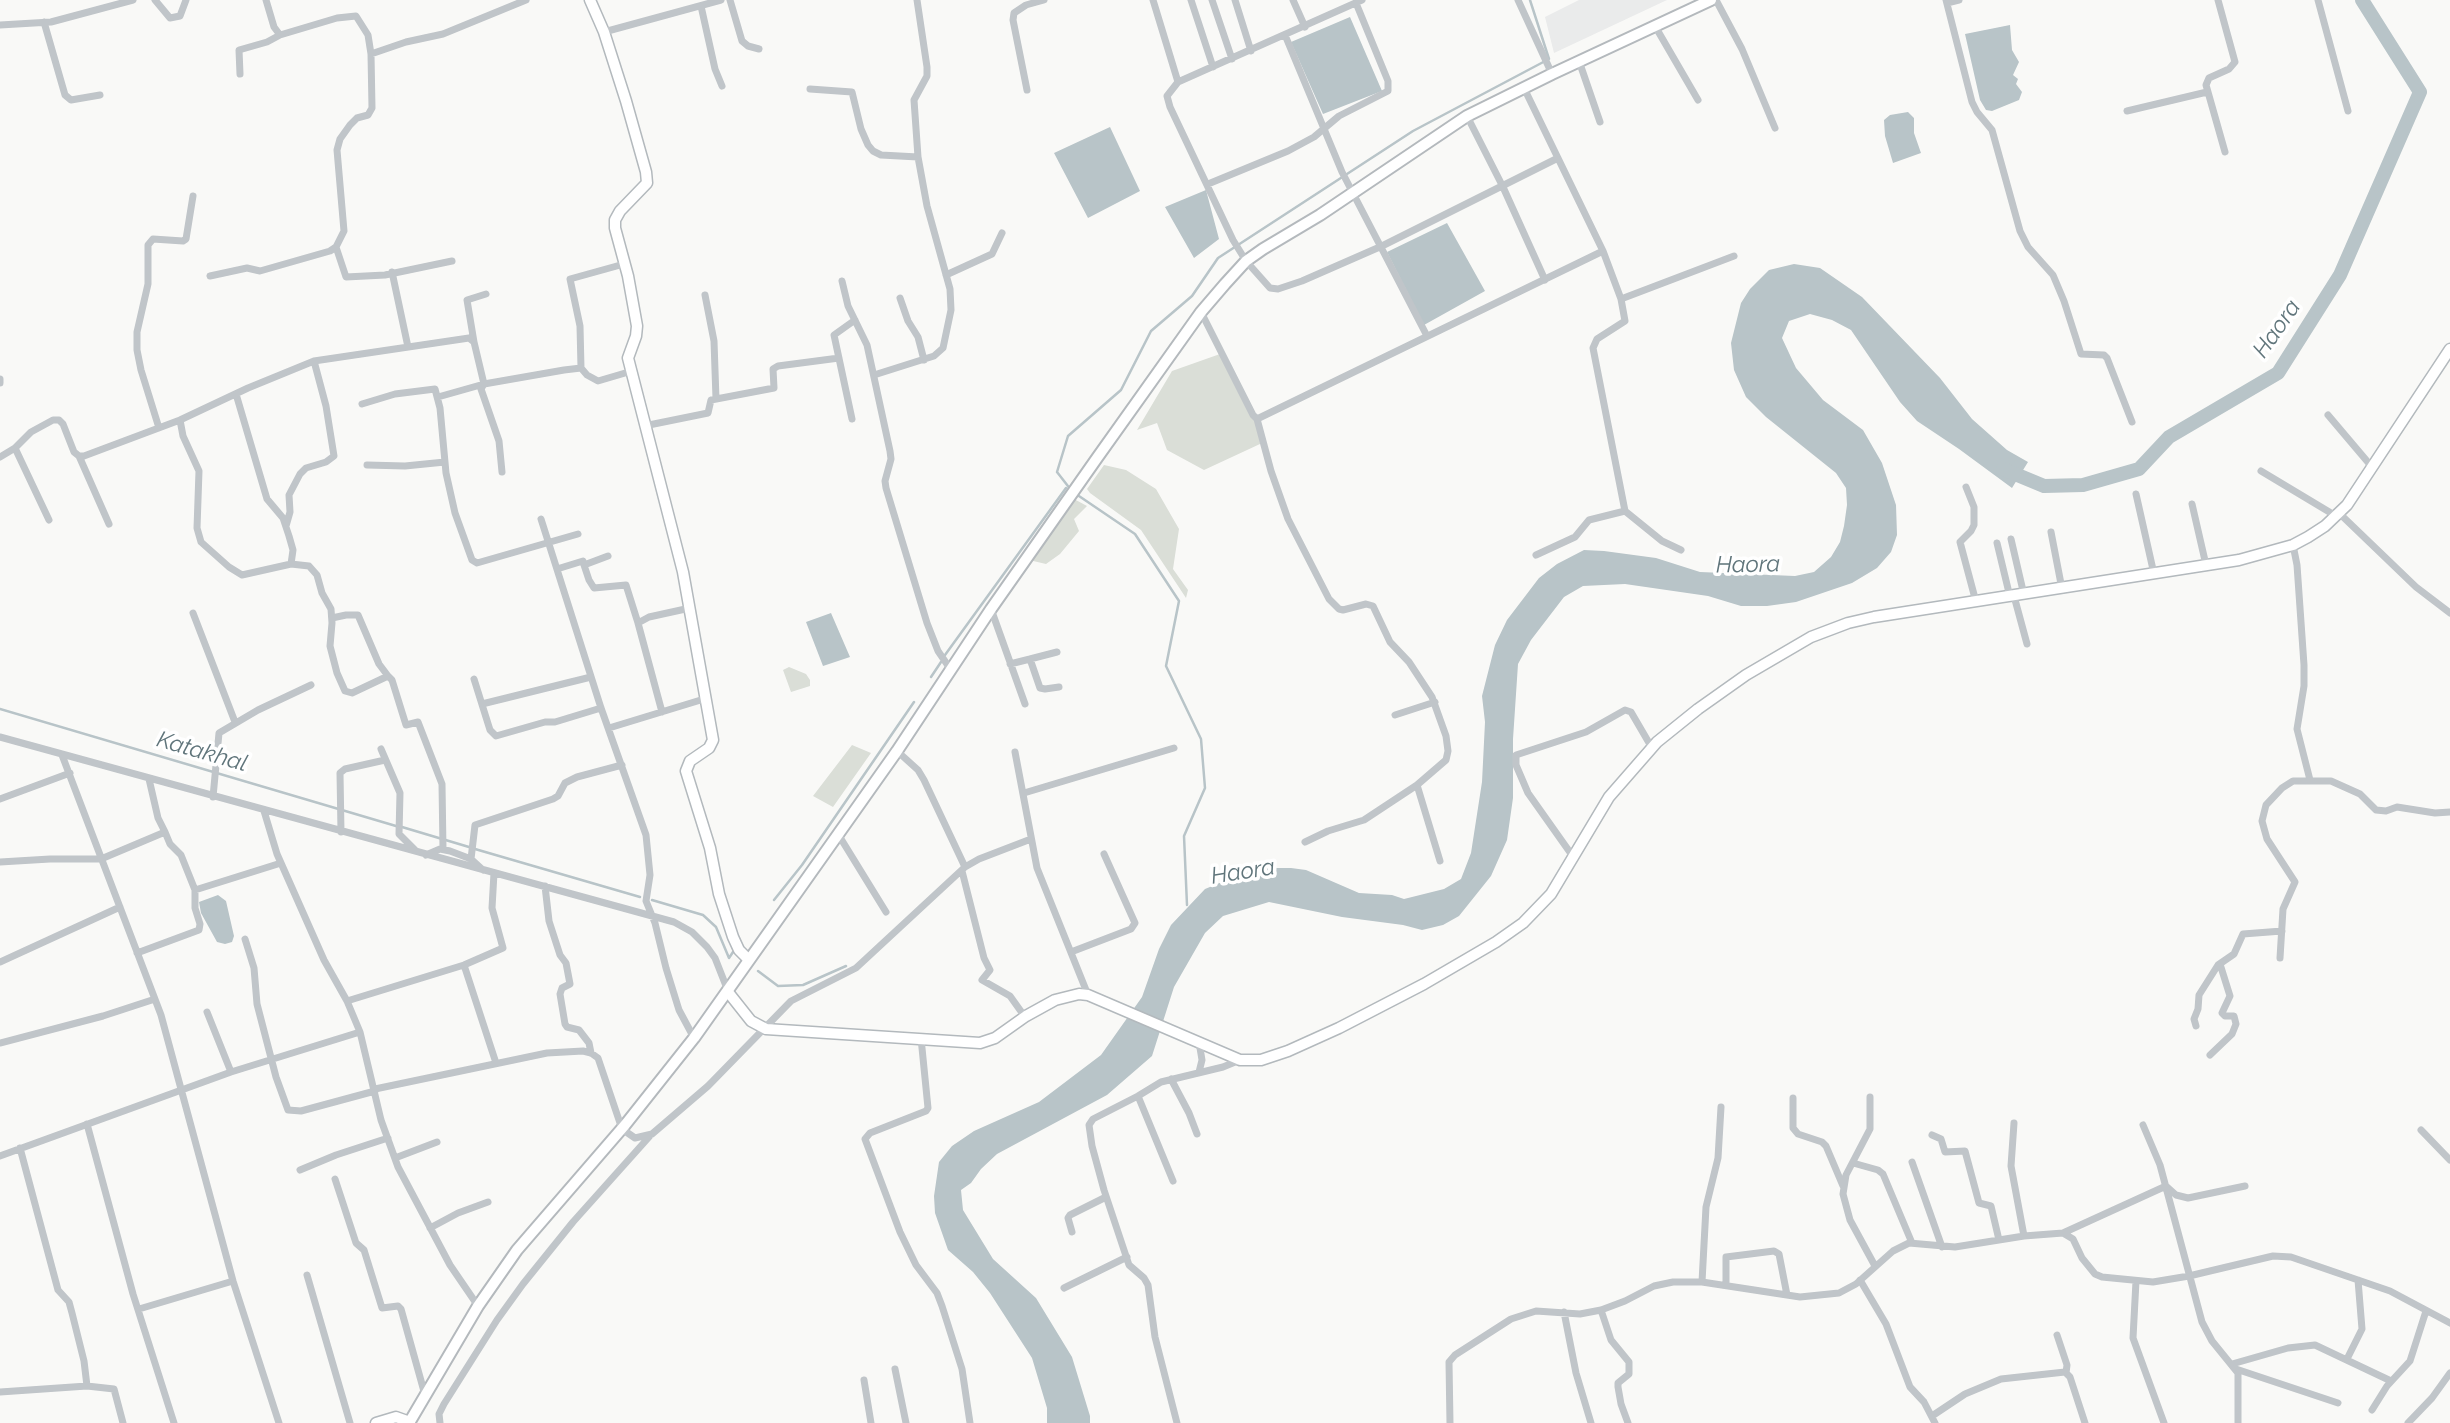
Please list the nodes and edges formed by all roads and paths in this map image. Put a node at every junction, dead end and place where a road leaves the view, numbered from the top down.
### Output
1 (133, 0) edge
2 (155, 0) edge
3 (186, 0) edge
4 (266, 0) edge
5 (526, 0) edge
6 (590, 0) edge
7 (721, 0) edge
8 (730, 0) edge
9 (917, 0) edge
10 (1044, 0) edge
11 (1153, 0) edge
12 (1191, 0) edge
13 (1212, 0) edge
14 (1235, 0) edge
15 (1293, 0) edge
16 (1518, 0) edge
17 (1711, 0) edge
18 (1716, 0) edge
19 (1959, 0) edge
20 (2218, 0) edge
21 (2318, 0) edge
22 (1359, 1) edge
23 (1946, 1) edge
24 (701, 6) junction
25 (44, 22) junction
26 (0, 25) edge
27 (1655, 26) junction
28 (1305, 27) junction
29 (604, 32) junction
30 (280, 35) junction
31 (1285, 35) junction
32 (759, 49) dead end
33 (1251, 51) junction
34 (371, 54) junction
35 (1232, 59) junction
36 (1579, 61) junction
37 (1213, 67) junction
38 (1550, 70) junction
39 (240, 74) dead end
40 (1178, 82) junction
41 (722, 86) dead end
42 (1524, 88) junction
43 (810, 89) dead end
44 (1027, 90) dead end
45 (2207, 92) junction
46 (100, 95) dead end
47 (1698, 100) dead end
48 (2127, 111) dead end
49 (2348, 111) dead end
50 (1467, 116) junction
51 (1600, 122) dead end
52 (1774, 128) dead end
53 (1324, 129) junction
54 (2225, 152) dead end
55 (918, 157) junction
56 (1558, 158) junction
57 (1208, 184) junction
58 (1503, 187) junction
59 (1350, 189) junction
60 (193, 196) dead end
61 (1002, 233) dead end
62 (1382, 246) junction
63 (336, 247) junction
64 (1603, 251) junction
65 (1243, 256) junction
66 (1734, 256) dead end
67 (452, 261) dead end
68 (624, 264) junction
69 (392, 272) junction
70 (946, 275) junction
71 (210, 276) dead end
72 (1545, 280) junction
73 (842, 281) dead end
74 (486, 294) dead end
75 (705, 295) dead end
76 (900, 298) dead end
77 (1621, 299) junction
78 (1201, 312) junction
79 (855, 320) junction
80 (1427, 336) junction
81 (474, 342) junction
82 (408, 347) junction
83 (2450, 349) edge
84 (839, 358) junction
85 (924, 359) junction
86 (314, 361) junction
87 (581, 368) junction
88 (632, 371) junction
89 (874, 376) junction
90 (484, 384) junction
91 (236, 394) junction
92 (438, 397) junction
93 (716, 399) junction
94 (362, 404) dead end
95 (2328, 415) dead end
96 (180, 419) junction
97 (852, 419) dead end
98 (1257, 419) junction
99 (2132, 422) dead end
100 (644, 426) junction
101 (159, 428) junction
102 (15, 448) junction
103 (79, 456) junction
104 (0, 457) edge
105 (446, 462) junction
106 (367, 465) dead end
107 (2372, 467) junction
108 (2260, 471) dead end
109 (502, 472) dead end
110 (1966, 487) dead end
111 (2136, 494) dead end
112 (2192, 505) dead end
113 (1625, 511) junction
114 (2338, 515) junction
115 (541, 519) dead end
116 (50, 520) dead end
117 (109, 524) dead end
118 (286, 526) junction
119 (2051, 532) dead end
120 (578, 534) dead end
121 (2011, 539) dead end
122 (548, 543) junction
123 (1997, 543) dead end
124 (2293, 545) junction
125 (1681, 550) dead end
126 (1536, 555) dead end
127 (608, 556) dead end
128 (291, 564) junction
129 (584, 565) junction
130 (2206, 565) junction
131 (557, 569) junction
132 (2154, 574) junction
133 (2062, 589) junction
134 (2016, 596) junction
135 (1976, 602) junction
136 (690, 608) junction
137 (991, 609) junction
138 (193, 613) dead end
139 (2450, 613) edge
140 (332, 618) junction
141 (638, 623) junction
142 (2028, 644) dead end
143 (1057, 652) dead end
144 (1030, 659) junction
145 (1010, 664) junction
146 (951, 670) junction
147 (388, 676) junction
148 (591, 677) junction
149 (474, 679) dead end
150 (311, 685) dead end
151 (1059, 687) dead end
152 (704, 699) junction
153 (1435, 702) junction
154 (482, 704) junction
155 (1025, 704) dead end
156 (601, 708) junction
157 (663, 712) junction
158 (1395, 715) dead end
159 (235, 722) junction
160 (609, 728) junction
161 (0, 737) edge
162 (1174, 748) dead end
163 (1652, 748) junction
164 (382, 749) dead end
165 (897, 751) junction
166 (1015, 752) dead end
167 (62, 755) junction
168 (385, 760) junction
169 (622, 765) junction
170 (70, 774) junction
171 (149, 779) junction
172 (2309, 780) junction
173 (1417, 785) junction
174 (1024, 793) junction
175 (213, 797) junction
176 (0, 799) edge
177 (264, 811) junction
178 (2450, 813) edge
179 (341, 831) junction
180 (165, 832) junction
181 (838, 834) junction
182 (1031, 839) junction
183 (1306, 842) dead end
184 (446, 848) junction
185 (422, 854) junction
186 (1104, 854) dead end
187 (1574, 858) junction
188 (101, 859) junction
189 (471, 859) junction
190 (1440, 861) dead end
191 (0, 862) edge
192 (281, 863) junction
193 (964, 869) junction
194 (484, 870) junction
195 (494, 873) junction
196 (545, 886) junction
197 (195, 890) junction
198 (120, 907) junction
199 (886, 912) dead end
200 (653, 916) junction
201 (2282, 931) junction
202 (245, 939) dead end
203 (1071, 952) junction
204 (137, 953) junction
205 (2280, 958) dead end
206 (748, 959) junction
207 (0, 962) edge
208 (2220, 964) junction
209 (464, 965) junction
210 (728, 992) junction
211 (1088, 995) junction
212 (155, 999) junction
213 (347, 1001) junction
214 (207, 1012) dead end
215 (1025, 1017) junction
216 (2196, 1026) dead end
217 (766, 1029) junction
218 (360, 1032) junction
219 (694, 1038) junction
220 (921, 1038) junction
221 (1196, 1041) junction
222 (0, 1043) edge
223 (591, 1053) junction
224 (2210, 1055) dead end
225 (271, 1059) junction
226 (1240, 1060) junction
227 (496, 1063) junction
228 (232, 1072) junction
229 (1199, 1072) junction
230 (1171, 1079) junction
231 (375, 1090) junction
232 (182, 1091) junction
233 (1138, 1096) junction
234 (1870, 1097) dead end
235 (1793, 1098) dead end
236 (1721, 1107) dead end
237 (2014, 1123) dead end
238 (88, 1124) junction
239 (2143, 1125) dead end
240 (622, 1129) junction
241 (2421, 1130) dead end
242 (652, 1134) junction
243 (1197, 1134) dead end
244 (1932, 1135) dead end
245 (387, 1138) junction
246 (437, 1142) dead end
247 (20, 1147) junction
248 (0, 1156) edge
249 (395, 1158) junction
250 (2450, 1160) edge
251 (1912, 1162) dead end
252 (1853, 1163) junction
253 (300, 1170) dead end
254 (335, 1179) dead end
255 (1174, 1181) dead end
256 (2166, 1186) junction
257 (2245, 1186) dead end
258 (1843, 1187) junction
259 (1106, 1197) junction
260 (488, 1202) dead end
261 (430, 1228) junction
262 (1072, 1232) dead end
263 (2063, 1233) junction
264 (2024, 1236) junction
265 (1999, 1240) junction
266 (1912, 1242) junction
267 (1942, 1247) junction
268 (1127, 1257) junction
269 (1875, 1266) junction
270 (307, 1275) dead end
271 (2189, 1276) junction
272 (1860, 1280) junction
273 (2358, 1280) junction
274 (233, 1281) junction
275 (2136, 1281) junction
276 (1702, 1282) junction
277 (1726, 1285) junction
278 (1064, 1288) dead end
279 (1787, 1295) junction
280 (478, 1306) junction
281 (139, 1309) junction
282 (1601, 1310) junction
283 (2426, 1311) junction
284 (1564, 1312) junction
285 (2450, 1323) edge
286 (2057, 1335) dead end
287 (2347, 1359) junction
288 (2234, 1367) junction
289 (895, 1369) dead end
290 (2067, 1373) junction
291 (2450, 1373) edge
292 (864, 1380) dead end
293 (2391, 1381) junction
294 (87, 1386) junction
295 (0, 1392) edge
296 (425, 1396) junction
297 (2338, 1403) dead end
298 (2372, 1410) dead end
299 (1933, 1420) edge
300 (123, 1423) edge
301 (174, 1423) edge
302 (279, 1423) edge
303 (351, 1423) edge
304 (376, 1423) edge
305 (411, 1423) edge
306 (440, 1423) edge
307 (871, 1423) edge
308 (906, 1423) edge
309 (970, 1423) edge
310 (1177, 1423) edge
311 (1450, 1423) edge
312 (1591, 1423) edge
313 (1628, 1423) edge
314 (2085, 1423) edge
315 (2164, 1423) edge
316 (2238, 1423) edge
317 (2408, 1423) edge

1 - 25 street
2 - 3 street
4 - 30 street
5 - 34 street
6 - 29 street
7 - 24 street
8 - 32 street
9 - 55 street
10 - 44 street
11 - 40 street
12 - 37 street
13 - 35 street
14 - 33 street
15 - 28 street
16 - 38 street
17 - 27 main road
18 - 52 street
19 - 23 street
20 - 45 street
21 - 49 street
22 - 28 street
22 - 53 street
23 - 99 street
24 - 29 street
24 - 41 street
25 - 26 street
25 - 46 street
27 - 36 main road
27 - 47 street
28 - 31 street
29 - 68 street
30 - 34 street
30 - 39 street
31 - 33 street
31 - 53 street
33 - 35 street
34 - 63 street
35 - 37 street
36 - 38 main road
36 - 51 street
37 - 40 street
38 - 42 main road
40 - 57 street
42 - 50 main road
42 - 56 street
43 - 55 street
45 - 48 street
45 - 54 street
50 - 58 street
50 - 59 main road
53 - 57 street
53 - 59 street
55 - 70 street
56 - 58 street
56 - 64 street
57 - 65 street
58 - 62 street
58 - 72 street
59 - 62 street
59 - 65 main road
60 - 101 street
61 - 70 street
62 - 65 street
62 - 80 street
63 - 69 street
63 - 71 street
64 - 72 street
64 - 77 street
65 - 78 main road
66 - 77 street
67 - 69 street
68 - 87 street
68 - 88 street
69 - 82 street
70 - 85 street
72 - 80 street
73 - 79 street
74 - 81 street
75 - 93 street
76 - 85 street
77 - 113 street
78 - 98 street
78 - 137 main road
79 - 84 street
79 - 89 street
80 - 98 street
81 - 82 street
81 - 90 street
82 - 86 street
83 - 107 street
84 - 93 street
84 - 97 street
85 - 89 street
86 - 91 street
86 - 118 street
87 - 88 street
87 - 90 street
88 - 100 street
89 - 146 street
90 - 92 street
90 - 109 street
91 - 96 street
91 - 118 street
92 - 94 street
92 - 105 street
93 - 100 street
95 - 107 street
96 - 101 street
96 - 128 street
98 - 153 street
100 - 136 street
101 - 103 street
102 - 103 street
102 - 104 street
102 - 116 street
103 - 117 street
105 - 106 street
105 - 122 street
107 - 114 street
108 - 114 street
110 - 135 street
111 - 132 street
112 - 130 street
113 - 125 street
113 - 126 street
114 - 124 street
114 - 139 street
115 - 122 street
118 - 128 street
119 - 133 street
120 - 122 street
121 - 134 street
122 - 131 street
123 - 134 street
124 - 130 street
124 - 172 street
127 - 129 street
128 - 140 street
129 - 131 street
129 - 141 street
130 - 132 street
131 - 148 street
132 - 133 street
133 - 134 street
134 - 135 street
134 - 142 street
135 - 163 street
136 - 141 street
136 - 152 street
137 - 145 street
137 - 146 main road
138 - 159 street
140 - 147 street
140 - 147 street
141 - 157 street
143 - 144 street
144 - 145 street
144 - 151 street
145 - 155 street
146 - 165 main road
147 - 184 street
148 - 154 street
148 - 156 street
149 - 154 street
150 - 159 street
152 - 157 street
152 - 206 street
153 - 158 street
153 - 173 street
154 - 156 street
156 - 160 street
157 - 160 street
159 - 175 street
160 - 169 street
161 - 167 street
162 - 174 street
163 - 187 street
163 - 187 street
164 - 168 street
165 - 181 main road
165 - 193 street
166 - 174 street
167 - 170 street
167 - 171 street
168 - 179 street
168 - 185 street
169 - 189 street
169 - 200 street
170 - 176 street
170 - 188 street
171 - 175 street
171 - 180 street
172 - 178 street
172 - 201 street
173 - 183 street
173 - 190 street
174 - 182 street
175 - 177 street
177 - 179 street
177 - 192 street
179 - 185 street
180 - 188 street
180 - 197 street
181 - 199 street
181 - 206 main road
182 - 193 street
182 - 203 street
184 - 185 street
184 - 189 street
184 - 194 street
186 - 203 street
187 - 226 street
188 - 191 street
188 - 198 street
189 - 194 street
192 - 197 street
192 - 213 street
193 - 215 street
193 - 217 street
194 - 195 street
195 - 196 street
195 - 209 street
196 - 200 street
196 - 223 street
197 - 204 street
198 - 204 street
198 - 207 street
200 - 210 street
200 - 219 street
201 - 205 street
201 - 208 street
202 - 225 street
203 - 211 street
204 - 212 street
206 - 210 main road
208 - 216 street
208 - 224 street
209 - 213 street
209 - 227 street
210 - 217 street
210 - 219 main road
211 - 215 street
211 - 221 street
212 - 222 street
212 - 232 street
213 - 218 street
214 - 228 street
215 - 220 street
217 - 220 street
217 - 242 street
218 - 225 street
218 - 231 street
219 - 240 main road
220 - 309 street
221 - 226 street
221 - 229 street
223 - 227 street
223 - 240 street
225 - 228 street
225 - 231 street
226 - 229 street
227 - 231 street
228 - 232 street
229 - 230 street
230 - 233 street
230 - 243 street
231 - 245 street
232 - 238 street
232 - 274 street
233 - 255 street
233 - 259 street
234 - 252 street
235 - 258 street
236 - 276 street
237 - 264 street
238 - 247 street
238 - 281 street
239 - 256 street
240 - 242 street
240 - 280 main road
241 - 250 street
242 - 306 street
244 - 265 street
245 - 249 street
245 - 253 street
246 - 249 street
247 - 248 street
247 - 294 street
249 - 261 street
251 - 267 street
252 - 258 street
252 - 266 street
254 - 296 street
256 - 257 street
256 - 263 street
256 - 271 street
258 - 269 street
259 - 262 street
259 - 268 street
260 - 261 street
261 - 280 street
263 - 264 street
263 - 275 street
264 - 265 street
265 - 267 street
266 - 267 street
266 - 269 street
268 - 278 street
268 - 310 street
269 - 272 street
270 - 303 street
271 - 273 street
271 - 275 street
271 - 288 street
272 - 279 street
272 - 299 street
273 - 283 street
273 - 287 street
274 - 281 street
274 - 302 street
275 - 315 street
276 - 277 street
276 - 282 street
277 - 279 street
277 - 279 street
280 - 296 main road
281 - 301 street
282 - 284 street
282 - 313 street
283 - 285 street
283 - 293 street
284 - 311 street
284 - 312 street
286 - 290 street
287 - 288 street
287 - 293 street
288 - 297 street
288 - 316 street
289 - 308 street
290 - 299 street
290 - 314 street
291 - 317 street
292 - 307 street
293 - 298 street
294 - 295 street
294 - 300 street
296 - 305 main road
304 - 305 street

